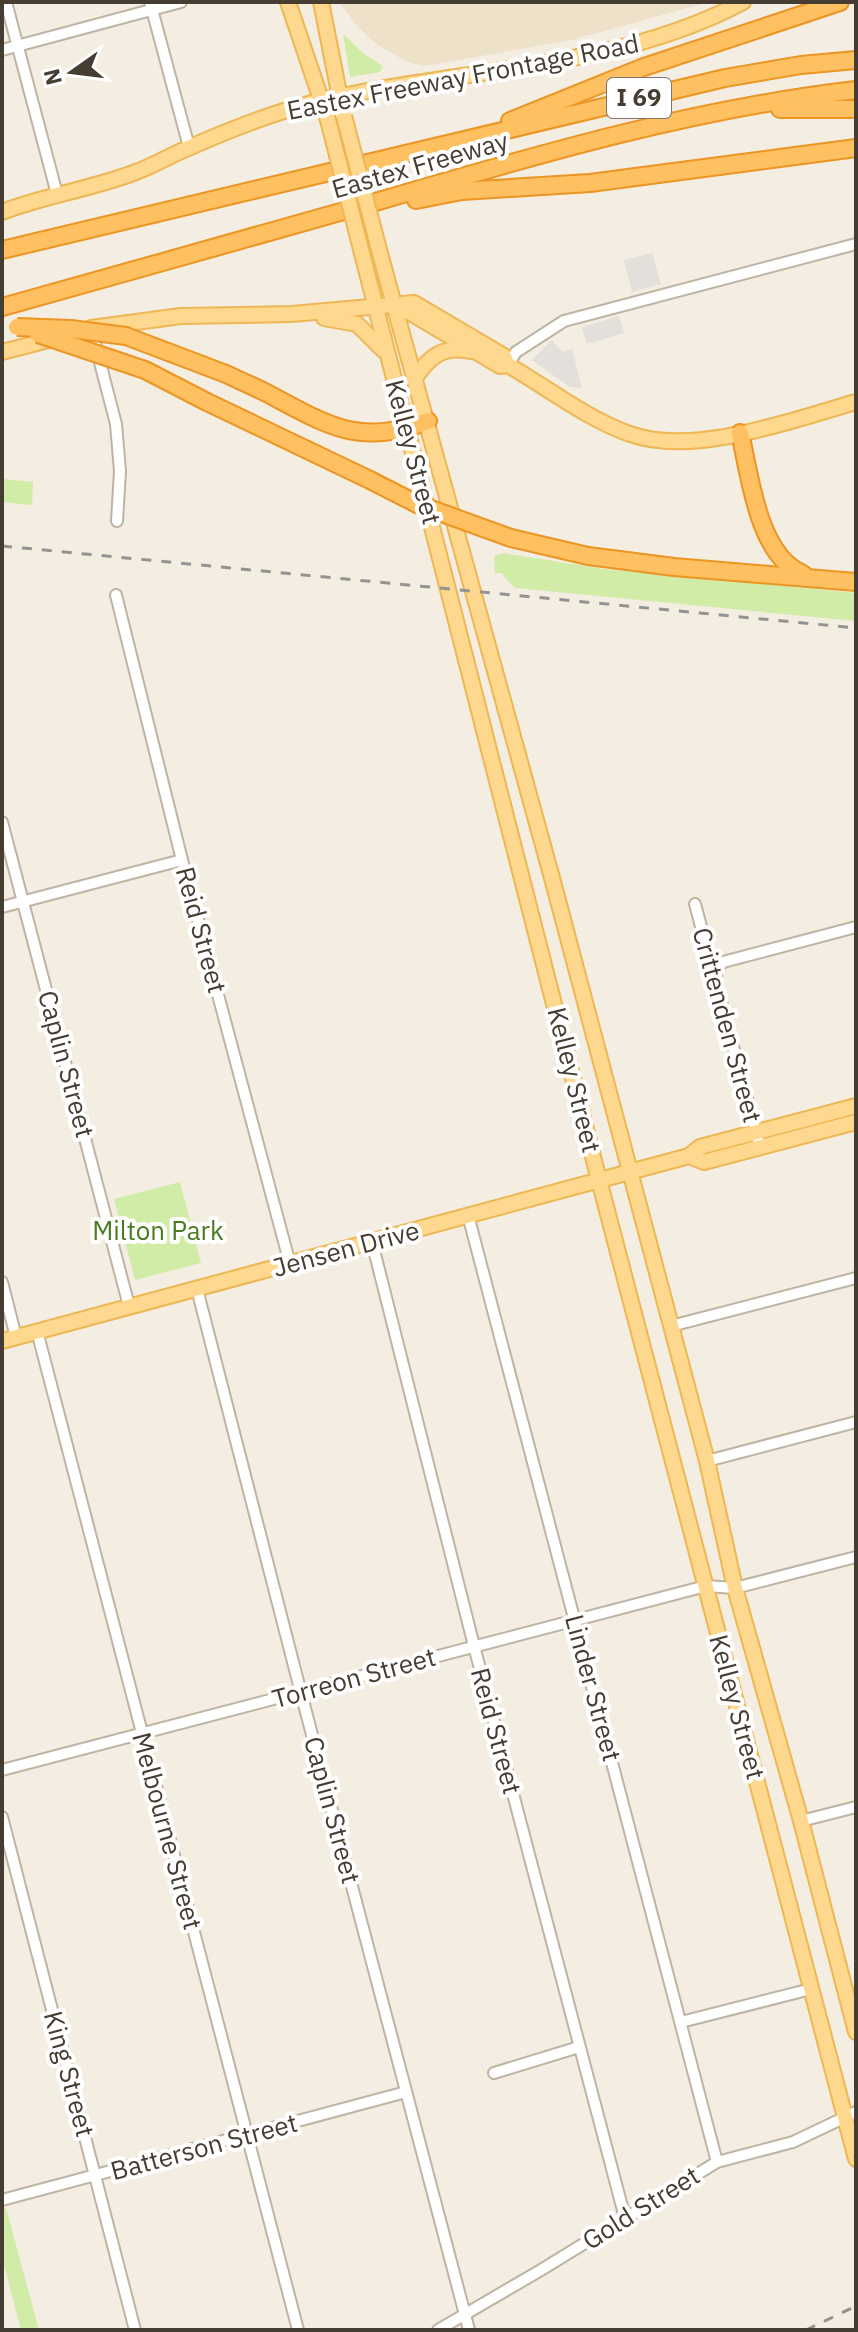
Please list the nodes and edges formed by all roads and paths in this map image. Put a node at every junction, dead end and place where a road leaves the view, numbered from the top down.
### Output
1 (6, 2) edge
2 (181, 2) edge
3 (288, 2) edge
4 (321, 2) edge
5 (743, 2) edge
6 (840, 2) edge
7 (151, 6) edge
8 (17, 46) junction
9 (2, 50) edge
10 (856, 58) edge
11 (856, 90) edge
12 (340, 99) junction
13 (321, 102) junction
14 (856, 109) edge
15 (718, 112) junction
16 (454, 144) junction
17 (189, 147) junction
18 (848, 150) edge
19 (57, 194) junction
20 (34, 200) junction
21 (2, 203) edge
22 (2, 212) edge
23 (321, 218) junction
24 (856, 244) edge
25 (2, 250) edge
26 (392, 304) junction
27 (2, 307) edge
28 (375, 307) junction
29 (292, 314) junction
30 (10, 326) edge
31 (91, 328) junction
32 (2, 352) edge
33 (474, 352) junction
34 (388, 356) junction
35 (508, 365) junction
36 (415, 378) junction
37 (856, 402) edge
38 (428, 421) junction
39 (407, 429) junction
40 (740, 433) junction
41 (117, 521) dead end
42 (811, 578) junction
43 (856, 582) edge
44 (116, 595) dead end
45 (2, 822) edge
46 (182, 860) junction
47 (24, 901) junction
48 (695, 904) dead end
49 (2, 907) edge
50 (856, 927) edge
51 (715, 981) junction
52 (856, 1106) edge
53 (856, 1122) edge
54 (758, 1140) junction
55 (630, 1172) junction
56 (599, 1180) junction
57 (468, 1215) junction
58 (372, 1242) junction
59 (290, 1264) junction
60 (856, 1278) edge
61 (2, 1282) edge
62 (197, 1289) junction
63 (129, 1306) junction
64 (671, 1326) junction
65 (37, 1331) junction
66 (9, 1339) edge
67 (856, 1422) edge
68 (707, 1461) junction
69 (856, 1557) edge
70 (706, 1586) junction
71 (735, 1588) junction
72 (575, 1620) junction
73 (474, 1646) junction
74 (301, 1693) junction
75 (142, 1733) junction
76 (2, 1770) edge
77 (856, 1807) edge
78 (2, 1817) edge
79 (801, 1821) junction
80 (811, 1989) junction
81 (681, 2022) junction
82 (856, 2032) edge
83 (579, 2047) junction
84 (494, 2073) dead end
85 (406, 2092) junction
86 (851, 2115) edge
87 (248, 2136) junction
88 (856, 2159) edge
89 (717, 2162) junction
90 (96, 2176) junction
91 (2, 2200) edge
92 (625, 2218) junction
93 (465, 2315) junction
94 (135, 2330) edge
95 (298, 2330) edge
96 (438, 2330) edge
97 (469, 2330) edge

1 - 8 street
2 - 7 street
3 - 13 main road, Kelley Street
4 - 12 main road, Kelley Street
5 - 12 main road, Eastex Freeway Frontage Road
6 - 16 highway
7 - 8 street
7 - 17 street
8 - 9 street
8 - 19 street
10 - 16 highway, Eastex Freeway / I 69
11 - 15 highway, Eastex Freeway / I 69
12 - 13 main road, Eastex Freeway Frontage Road
12 - 26 main road, Kelley Street, bridge
13 - 17 main road, Eastex Freeway Frontage Road
13 - 28 main road, Kelley Street, bridge
14 - 15 highway
15 - 23 highway, Eastex Freeway / I 69
16 - 25 highway, Eastex Freeway / I 69
17 - 19 main road, Eastex Freeway Frontage Road
18 - 23 highway
19 - 20 main road, Eastex Freeway Frontage Road
20 - 21 main road
20 - 22 main road, Eastex Freeway Frontage Road
23 - 27 highway, Eastex Freeway / I 69
24 - 35 street
26 - 28 main road
26 - 33 main road
26 - 35 main road
26 - 36 main road, Kelley Street
28 - 29 main road
28 - 34 main road, Kelley Street
29 - 31 main road
29 - 34 main road
30 - 39 highway, bridge
30 - 42 highway, bridge
31 - 32 main road
31 - 41 street
33 - 35 main road
33 - 36 main road
34 - 39 main road, Kelley Street
35 - 40 main road
36 - 38 main road, Kelley Street
37 - 40 main road
38 - 39 highway
38 - 55 main road, Kelley Street
39 - 56 main road, Kelley Street
40 - 42 highway
42 - 43 highway
44 - 46 street, Reid Street
45 - 47 street, Caplin Street
46 - 47 street
46 - 59 street, Reid Street
47 - 49 street
47 - 63 street, Caplin Street
48 - 51 street, Crittenden Street
50 - 51 street
51 - 54 street, Crittenden Street
52 - 54 main road, Jensen Drive
53 - 54 main road, Jensen Drive
54 - 55 main road, Jensen Drive
55 - 56 main road, Jensen Drive
55 - 64 main road, Kelley Street
56 - 57 main road, Jensen Drive
56 - 70 main road, Kelley Street
57 - 58 main road, Jensen Drive
57 - 72 street, Linder Street
58 - 59 main road, Jensen Drive
58 - 73 street, Reid Street
59 - 62 main road, Jensen Drive
60 - 64 street
61 - 66 street
62 - 63 main road, Jensen Drive
62 - 74 street, Caplin Street
63 - 65 main road, Jensen Drive
64 - 68 main road, Kelley Street
65 - 66 main road, Jensen Drive
65 - 75 street, Melbourne Street
67 - 68 street
68 - 71 main road, Kelley Street
69 - 71 street, Torreon Street
70 - 71 street, Torreon Street
70 - 72 street, Torreon Street
70 - 80 main road, Kelley Street
71 - 79 main road, Kelley Street
72 - 73 street, Torreon Street
72 - 81 street, Linder Street
73 - 74 street, Torreon Street
73 - 83 street, Reid Street
74 - 75 street, Torreon Street
74 - 85 street, Caplin Street
75 - 76 street, Torreon Street
75 - 87 street, Melbourne Street
77 - 79 street
78 - 90 street, King Street
79 - 82 main road, Kelley Street
80 - 81 street
80 - 86 main road, Kelley Street
81 - 89 street, Linder Street
83 - 84 street
83 - 92 street, Reid Street
85 - 87 street, Batterson Street
85 - 93 street, Caplin Street
86 - 88 main road, Kelley Street
86 - 89 street, Gold Street
87 - 90 street, Batterson Street
87 - 95 street, Melbourne Street
89 - 92 street, Gold Street
90 - 91 street, Batterson Street
90 - 94 street, King Street
92 - 93 street, Gold Street
93 - 96 street, Gold Street
93 - 97 street, Caplin Street

